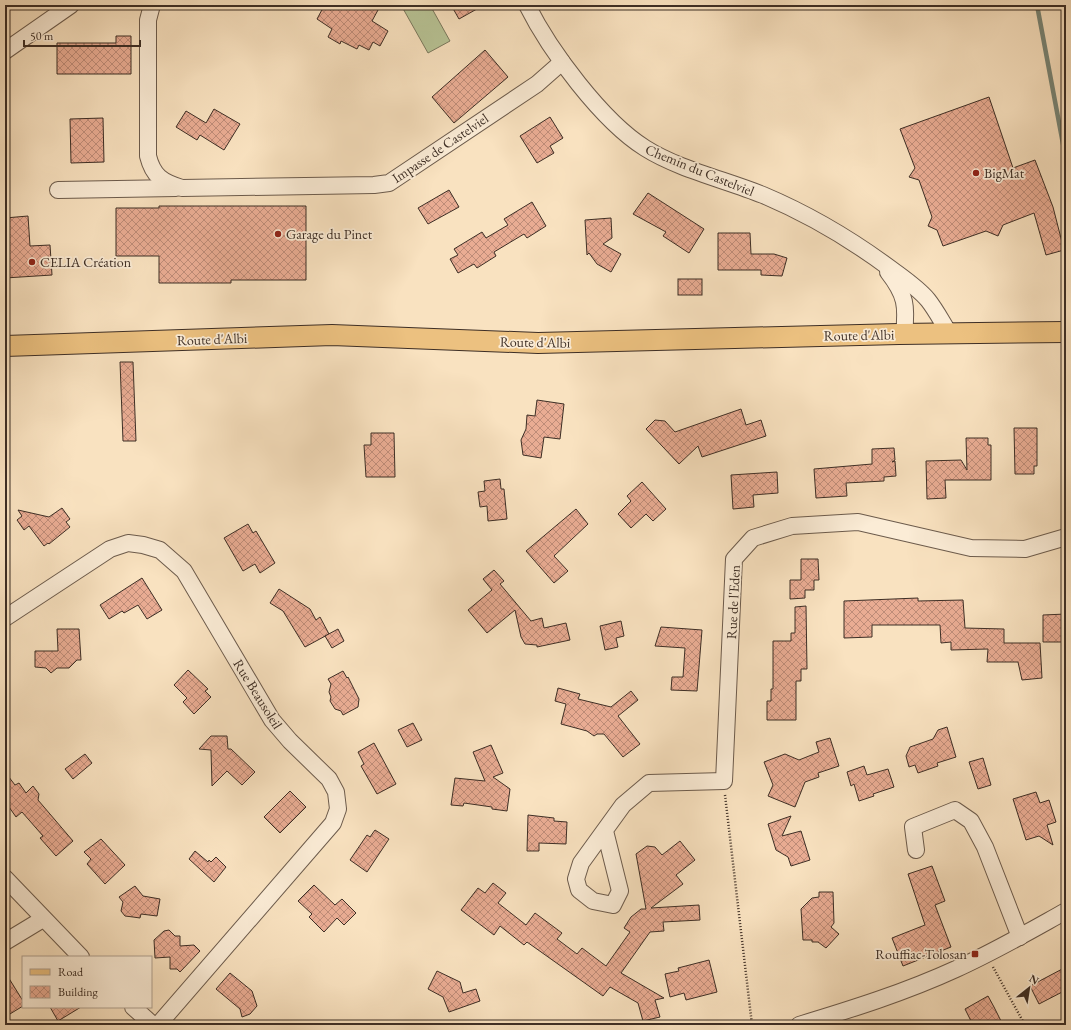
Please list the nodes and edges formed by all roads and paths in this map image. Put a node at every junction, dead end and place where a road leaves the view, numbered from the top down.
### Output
1 (71, 5) edge
2 (152, 5) edge
3 (527, 5) edge
4 (5, 51) edge
5 (562, 62) junction
6 (182, 188) junction
7 (58, 190) dead end
8 (877, 259) junction
9 (1066, 332) edge
10 (949, 333) junction
11 (904, 334) junction
12 (5, 346) edge
13 (1066, 537) edge
14 (5, 618) edge
15 (724, 781) junction
16 (605, 831) dead end
17 (916, 850) dead end
18 (5, 878) edge
19 (1066, 911) edge
20 (43, 919) junction
21 (1020, 937) junction
22 (5, 942) edge
23 (986, 954) junction
24 (80, 956) edge
25 (134, 1008) edge
26 (153, 1025) edge
27 (158, 1025) edge
28 (752, 1025) edge
29 (799, 1025) edge
30 (1025, 1025) edge

1 - 4 street
2 - 6 street, Impasse de Castelviel
3 - 5 street, Chemin du Castelviel
5 - 6 street, Impasse de Castelviel
5 - 8 street, Chemin du Castelviel
6 - 7 street, Impasse de Castelviel
8 - 10 street, Chemin du Castelviel
8 - 11 street, Chemin du Castelviel
9 - 10 main road, Route d'Albi
10 - 11 main road, Route d'Albi
11 - 12 main road, Route d'Albi
13 - 15 street, Rue de l'Eden
14 - 27 street, Rue Beausoleil
15 - 16 street
15 - 28 path
17 - 21 street
18 - 20 street
19 - 21 street
20 - 22 street
20 - 24 street
21 - 23 street
23 - 29 street
23 - 30 path
25 - 26 street

